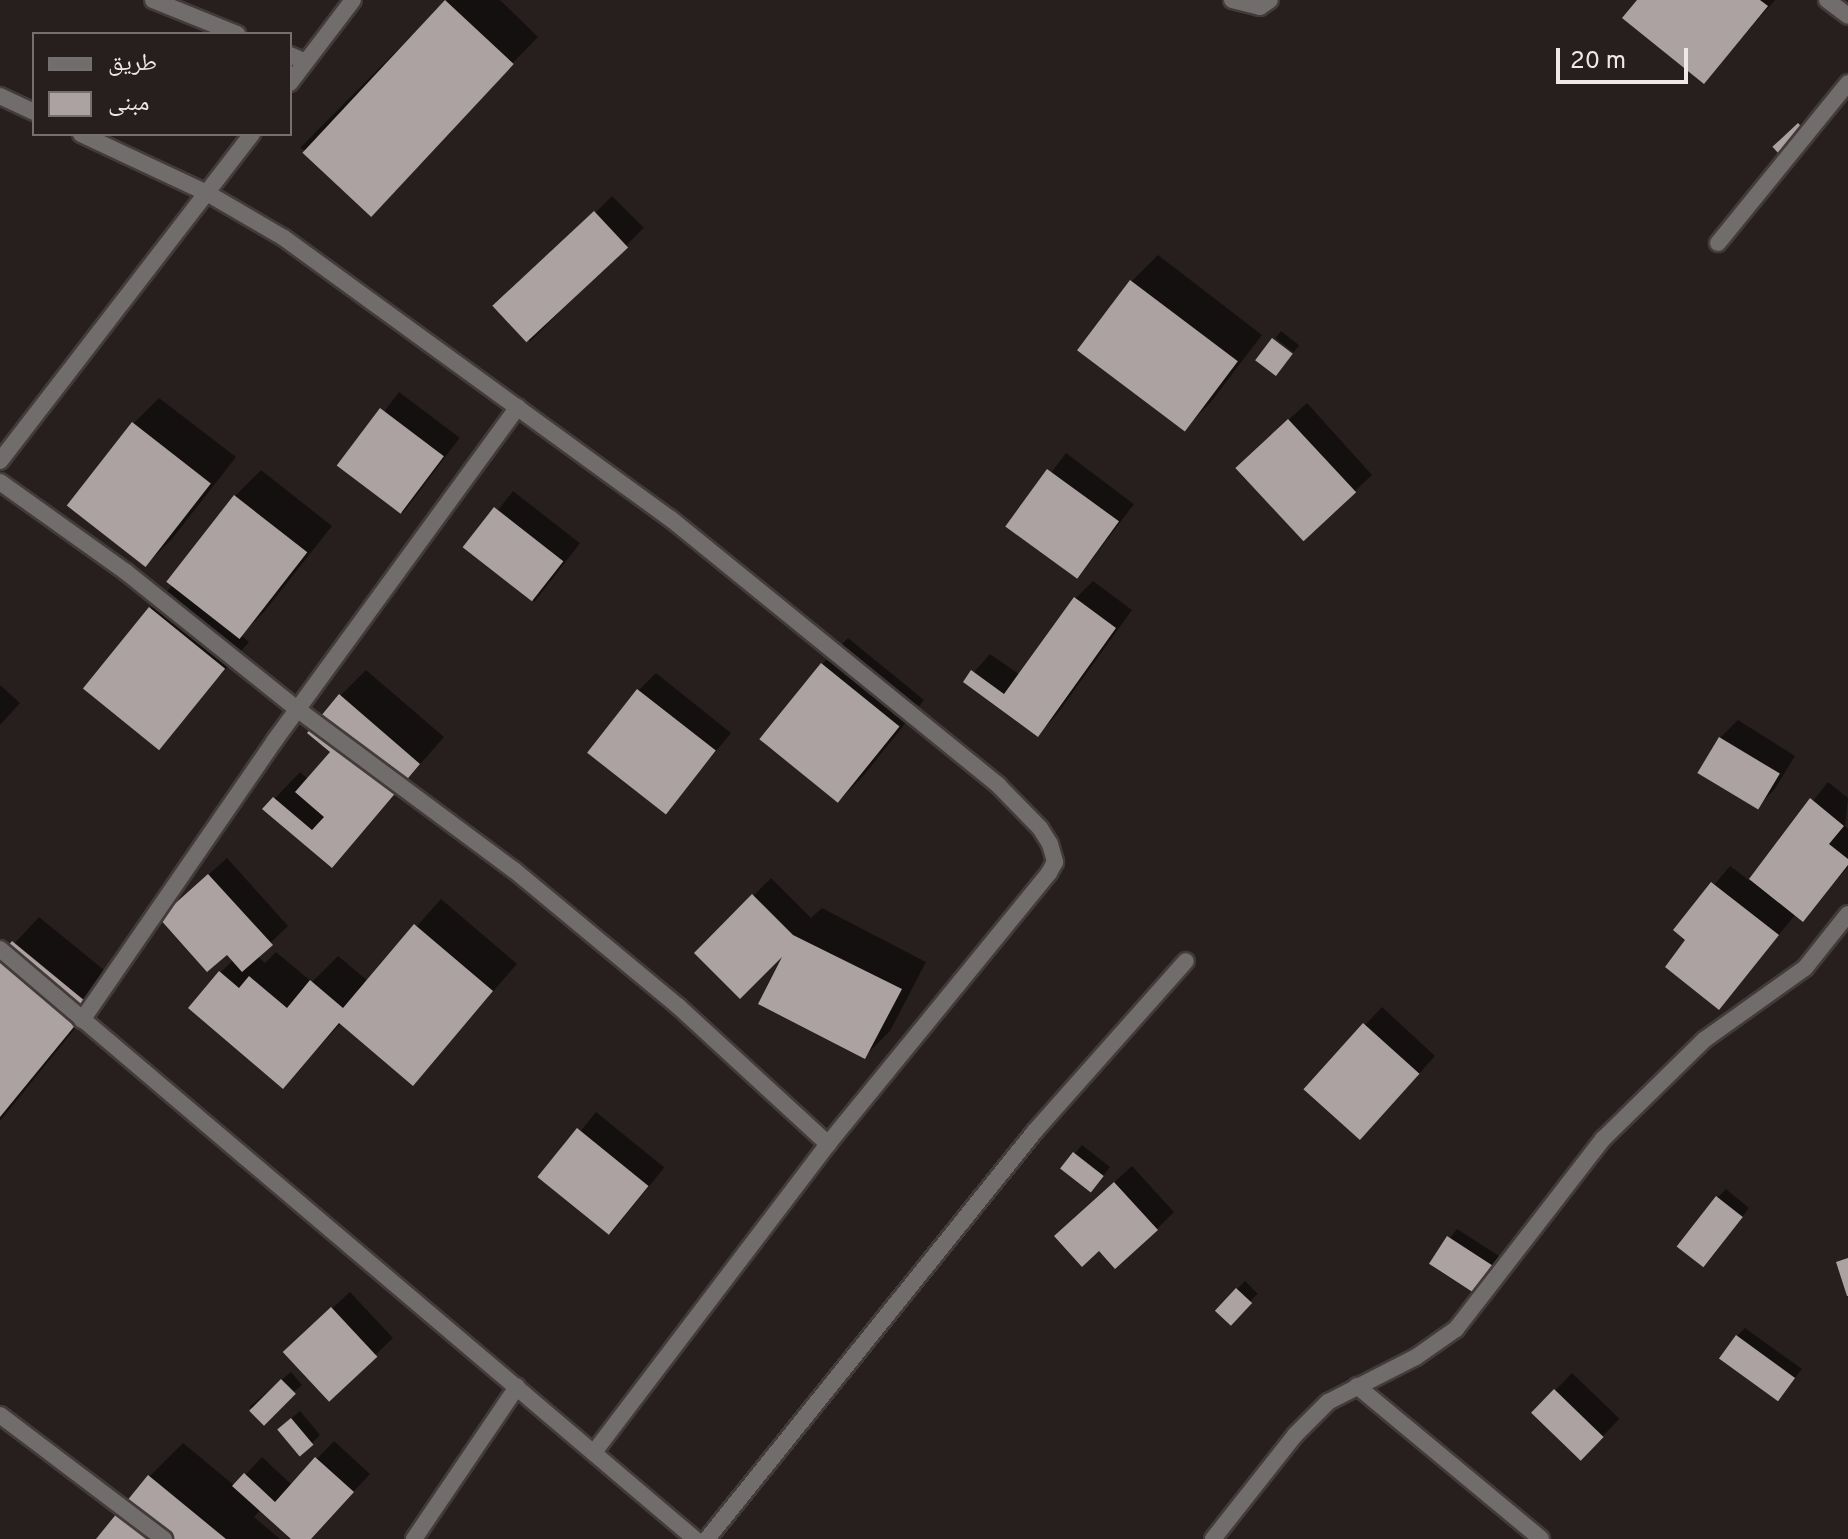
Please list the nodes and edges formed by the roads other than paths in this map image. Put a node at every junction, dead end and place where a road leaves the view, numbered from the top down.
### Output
1 (153, 0) edge
2 (353, 0) edge
3 (1232, 0) edge
4 (1270, 0) edge
5 (1827, 0) edge
6 (1848, 16) edge
7 (232, 32) edge
8 (292, 56) edge
9 (306, 62) junction
10 (292, 80) edge
11 (1848, 83) edge
12 (0, 96) edge
13 (32, 111) edge
14 (85, 136) edge
15 (250, 136) edge
16 (207, 193) junction
17 (1718, 243) dead end
18 (518, 407) junction
19 (0, 461) edge
20 (0, 482) edge
21 (297, 709) junction
22 (1848, 914) edge
23 (0, 949) edge
24 (1186, 961) dead end
25 (82, 1020) junction
26 (828, 1144) junction
27 (1357, 1386) junction
28 (517, 1387) junction
29 (0, 1415) edge
30 (595, 1451) junction
31 (164, 1539) edge
32 (414, 1539) edge
33 (695, 1539) edge
34 (707, 1539) edge
35 (1213, 1539) edge
36 (1541, 1539) edge

1 - 7 street
2 - 9 street
3 - 4 street
5 - 6 street
8 - 9 street
9 - 10 street
11 - 17 street
12 - 13 street
14 - 16 street
15 - 16 street
16 - 18 street
16 - 19 street
18 - 21 street
18 - 26 street
20 - 21 street
21 - 25 street
21 - 26 street
22 - 27 street
23 - 25 street
24 - 34 street
25 - 28 street
26 - 30 street
27 - 35 street
27 - 36 street
28 - 30 street
28 - 32 street
29 - 31 street
30 - 33 street

